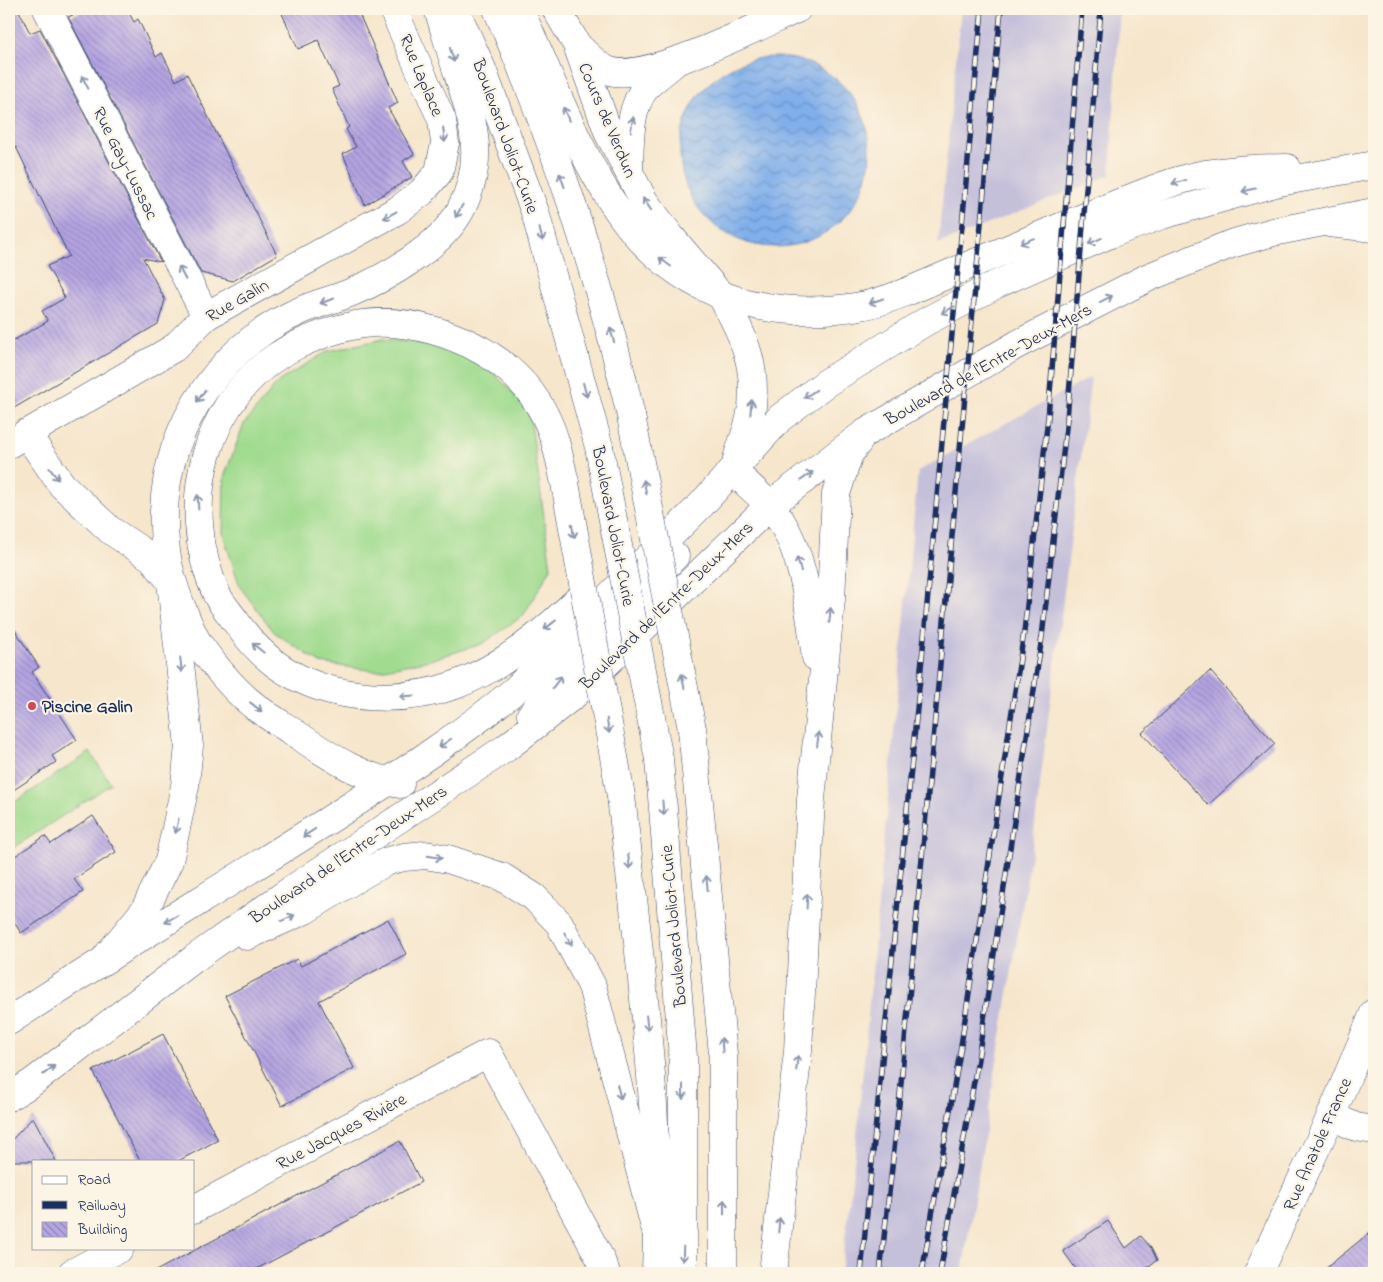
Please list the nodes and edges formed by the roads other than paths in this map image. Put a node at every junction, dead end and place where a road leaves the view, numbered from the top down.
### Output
1 (47, 9) edge
2 (394, 9) edge
3 (438, 9) edge
4 (455, 9) edge
5 (497, 9) edge
6 (519, 9) edge
7 (556, 9) edge
8 (797, 9) edge
9 (576, 45) junction
10 (676, 62) junction
11 (1361, 167) edge
12 (439, 172) joint
13 (629, 172) junction
14 (1374, 212) edge
15 (1315, 222) junction
16 (1374, 228) edge
17 (722, 297) junction
18 (206, 316) junction
19 (865, 433) junction
20 (17, 439) edge
21 (733, 471) junction
22 (769, 506) junction
23 (171, 582) junction
24 (823, 698) junction
25 (506, 748) junction
26 (388, 782) junction
27 (449, 786) junction
28 (106, 957) junction
29 (195, 958) junction
30 (1374, 1013) edge
31 (9, 1021) edge
32 (9, 1097) edge
33 (1331, 1116) junction
34 (1374, 1130) edge
35 (195, 1208) edge
36 (657, 1235) junction
37 (116, 1250) edge
38 (72, 1273) edge
39 (606, 1273) edge
40 (656, 1273) edge
41 (683, 1273) edge
42 (723, 1273) edge
43 (773, 1273) edge
44 (1258, 1273) edge

18 -> 1 main road, Rue Gay-Lussac
2 -> 12 main road, Rue Laplace
3 -> 23 main road
4 -> 41 main road, Boulevard Joliot-Curie, bridge
42 -> 5 main road, Boulevard Joliot-Curie, bridge
17 -> 6 main road
7 - 9 main road, Cours de Verdun
8 - 10 main road
9 - 10 main road
9 - 13 main road, Cours de Verdun
13 -> 10 main road
11 -> 17 main road
11 -> 21 main road
12 -> 18 main road, Rue Galin
17 -> 13 main road, Cours de Verdun
14 - 15 main road, Boulevard de l'Entre-Deux-Mers
15 - 16 main road
19 -> 15 main road, Boulevard de l'Entre-Deux-Mers
21 -> 17 main road, Cours de Verdun
18 - 20 main road, Rue Galin
22 -> 19 main road, Boulevard de l'Entre-Deux-Mers
24 -> 19 main road
20 -> 23 main road
21 - 22 main road
25 -> 21 main road, Cours de Verdun
21 -> 26 main road
21 -> 36 main road, bridge
24 -> 22 main road
22 - 25 main road, Boulevard de l'Entre-Deux-Mers
23 -> 26 main road
23 -> 28 main road
43 -> 24 main road
25 - 27 main road, Boulevard de l'Entre-Deux-Mers
26 - 27 main road
26 -> 28 main road
27 - 29 main road, Boulevard de l'Entre-Deux-Mers
28 - 31 main road
32 -> 29 main road, Boulevard de l'Entre-Deux-Mers
29 -> 36 main road
30 - 33 main road, Rue Anatole France
33 - 34 main road
33 - 44 main road, Rue Anatole France
35 - 39 main road, Rue Jacques Rivière
36 - 40 main road
37 - 38 main road

